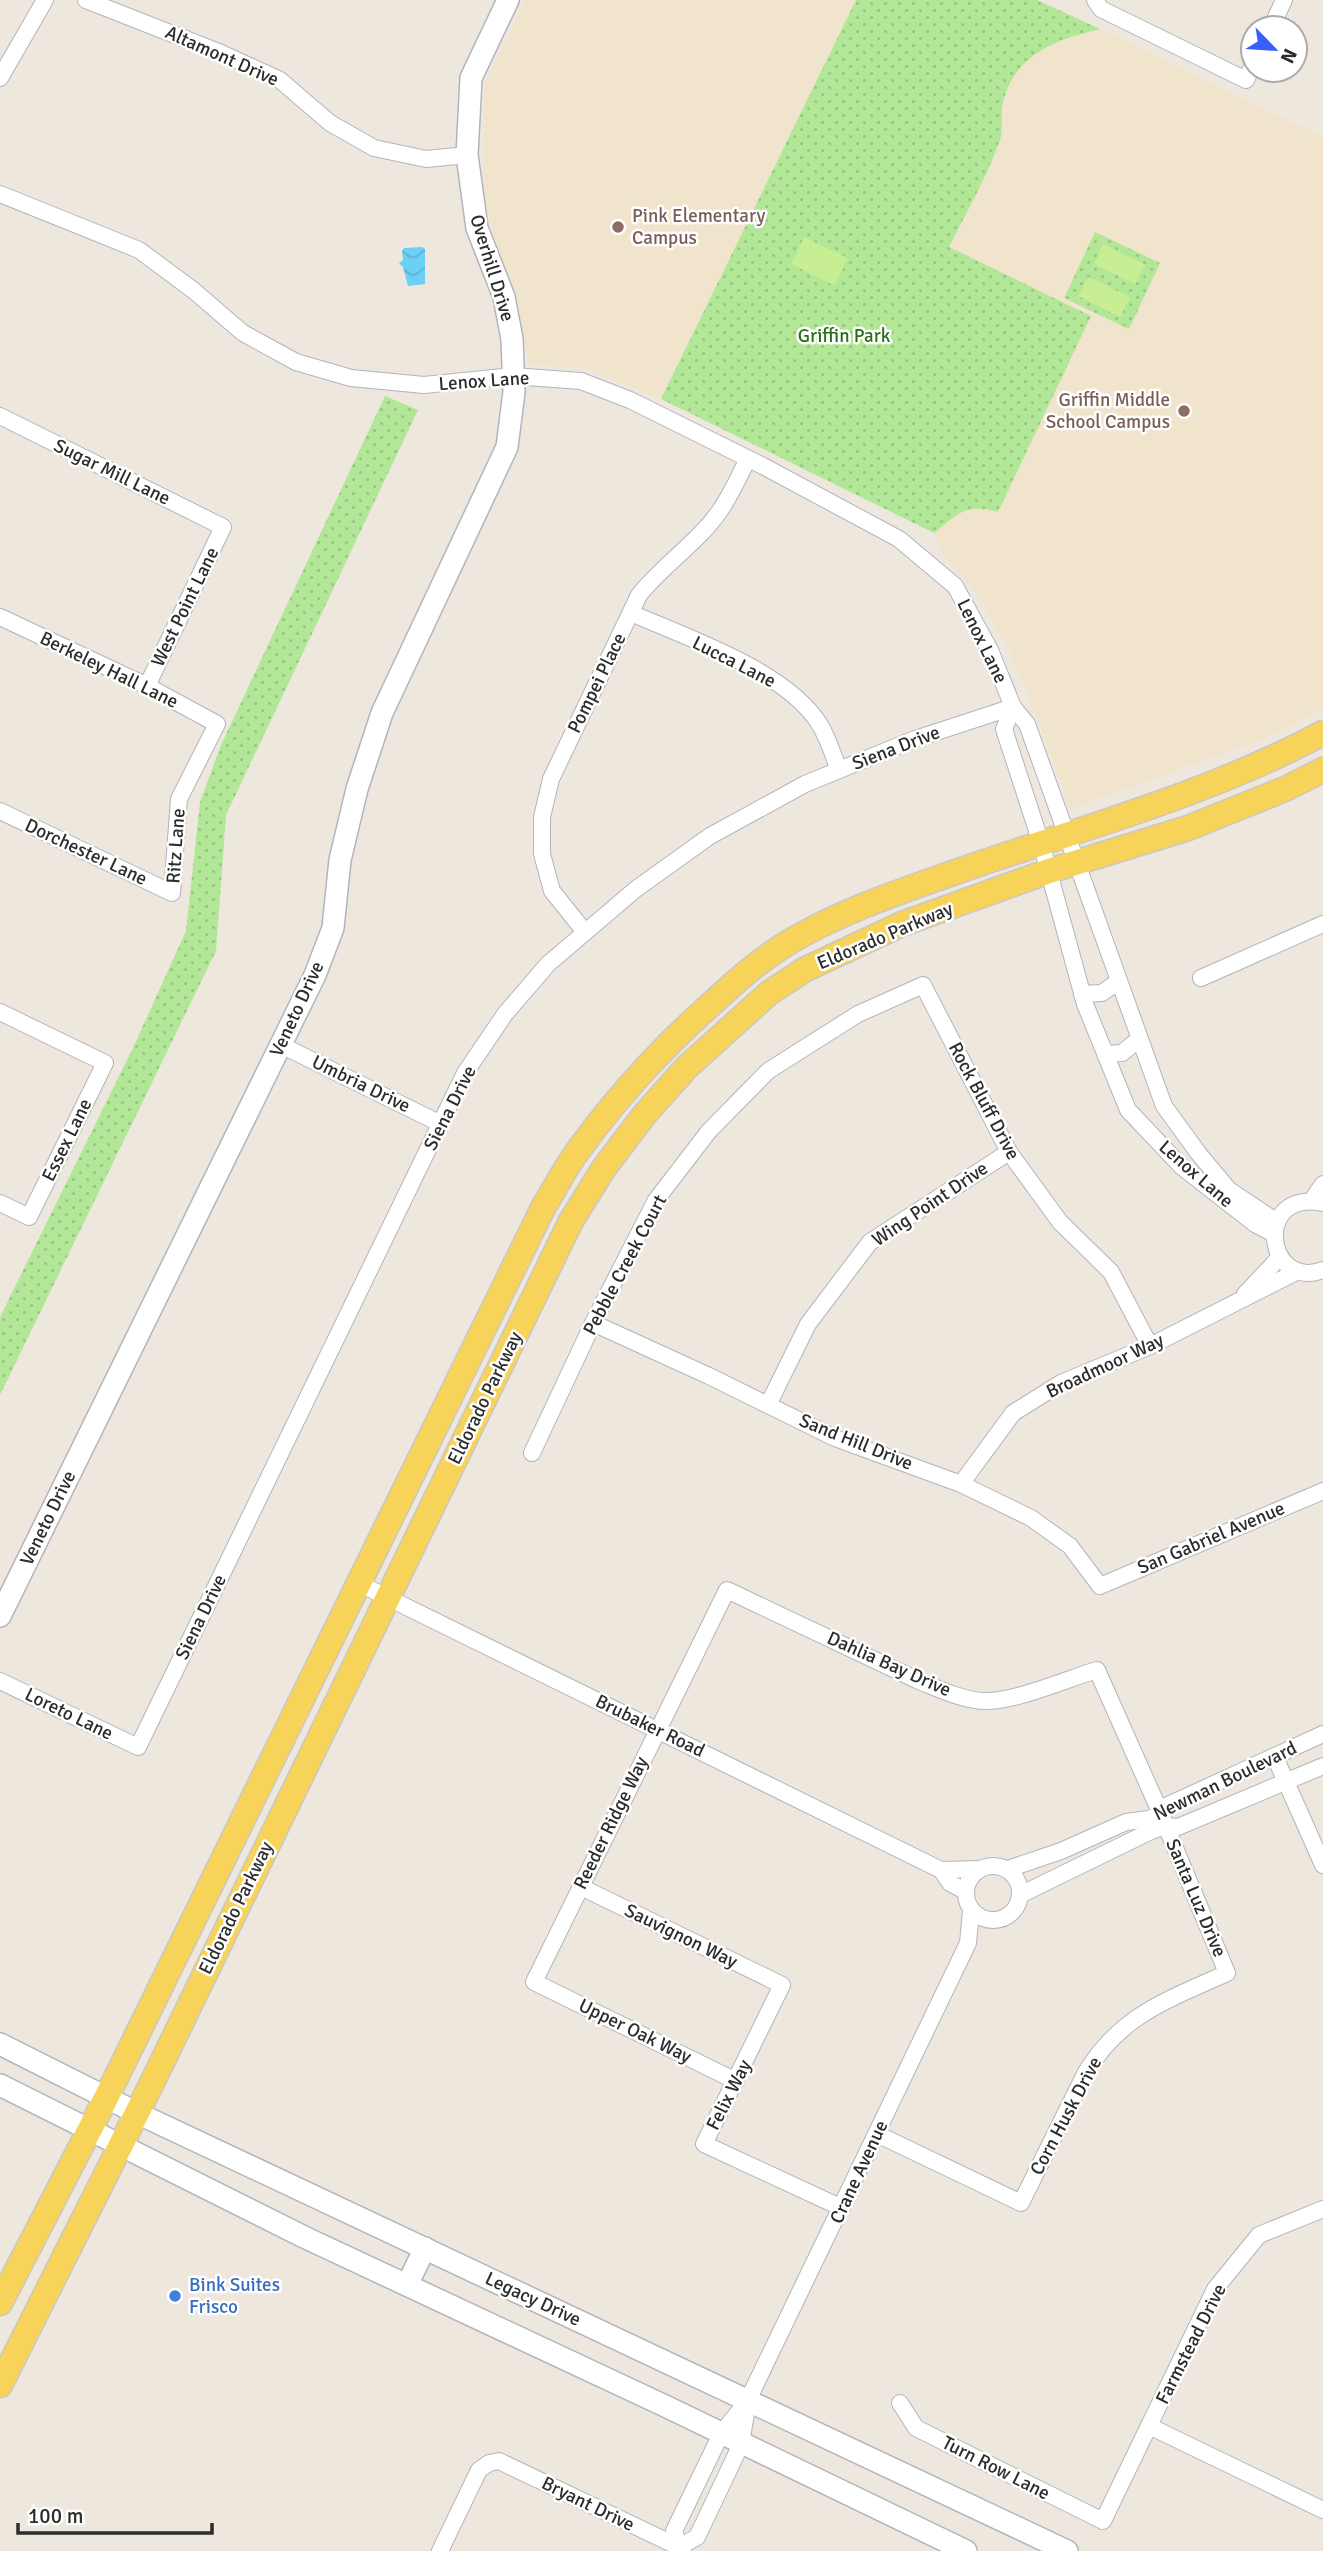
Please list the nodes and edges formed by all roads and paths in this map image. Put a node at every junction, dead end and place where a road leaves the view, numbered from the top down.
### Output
1 (45, 0) edge
2 (86, 0) edge
3 (508, 0) edge
4 (1096, 2) edge
5 (8, 45) edge
6 (1239, 69) edge
7 (0, 78) edge
8 (467, 155) junction
9 (0, 194) edge
10 (513, 376) junction
11 (0, 416) edge
12 (748, 458) junction
13 (223, 527) joint
14 (631, 613) junction
15 (0, 617) edge
16 (147, 687) junction
17 (1013, 707) junction
18 (217, 724) joint
19 (1323, 733) edge
20 (839, 770) junction
21 (1323, 770) edge
22 (0, 811) edge
23 (1066, 834) junction
24 (1041, 843) junction
25 (1076, 863) junction
26 (1049, 871) junction
27 (172, 893) joint
28 (1323, 924) edge
29 (585, 932) junction
30 (1201, 978) dead end
31 (1119, 981) junction
32 (923, 985) joint
33 (1082, 994) junction
34 (0, 1012) edge
35 (1139, 1039) junction
36 (281, 1045) junction
37 (1105, 1054) junction
38 (441, 1124) junction
39 (1009, 1152) junction
40 (1323, 1184) edge
41 (1318, 1202) edge
42 (0, 1203) edge
43 (1275, 1228) junction
44 (1280, 1257) junction
45 (1323, 1270) edge
46 (1297, 1271) junction
47 (1239, 1301) junction
48 (593, 1323) junction
49 (1150, 1346) junction
50 (768, 1405) junction
51 (532, 1453) dead end
52 (961, 1484) junction
53 (1323, 1491) edge
54 (359, 1583) junction
55 (1100, 1586) joint
56 (727, 1590) joint
57 (387, 1597) junction
58 (0, 1616) edge
59 (1097, 1670) joint
60 (0, 1681) edge
61 (657, 1729) junction
62 (1323, 1734) edge
63 (138, 1747) joint
64 (1275, 1756) junction
65 (1323, 1766) edge
66 (1287, 1782) junction
67 (1163, 1820) junction
68 (1323, 1865) edge
69 (1008, 1869) junction
70 (942, 1870) junction
71 (979, 1870) junction
72 (580, 1887) junction
73 (965, 1891) junction
74 (1022, 1894) junction
75 (971, 1911) junction
76 (993, 1921) junction
77 (968, 1943) junction
78 (1227, 1973) joint
79 (534, 1982) joint
80 (782, 1985) joint
81 (0, 2044) edge
82 (736, 2081) junction
83 (0, 2085) edge
84 (106, 2098) junction
85 (137, 2113) junction
86 (90, 2130) junction
87 (877, 2134) junction
88 (120, 2145) junction
89 (842, 2208) junction
90 (1323, 2209) edge
91 (425, 2248) junction
92 (407, 2285) junction
93 (0, 2303) edge
94 (0, 2385) edge
95 (748, 2400) junction
96 (900, 2403) dead end
97 (1149, 2426) junction
98 (721, 2434) junction
99 (741, 2443) junction
100 (1323, 2510) edge
101 (1103, 2521) joint
102 (681, 2550) edge
103 (440, 2551) edge
104 (966, 2551) edge
105 (1068, 2551) edge

1 - 5 street
2 - 8 street, Altamont Drive
3 - 8 main road, Overhill Drive
4 - 6 street
5 - 7 street
8 - 10 main road, Overhill Drive
9 - 10 street, Lenox Lane
10 - 12 street, Lenox Lane
10 - 36 main road, Veneto Drive
11 - 13 street, Sugar Mill Lane
12 - 14 street, Pompei Place
12 - 17 street, Lenox Lane
13 - 16 street, West Point Lane
14 - 20 street, Lucca Lane
14 - 29 street, Pompei Place
15 - 16 street, Berkeley Hall Lane
16 - 18 street, Berkeley Hall Lane
17 - 20 street, Siena Drive
17 - 23 street, Lenox Lane
17 - 24 street, Lenox Lane
18 - 27 street, Ritz Lane
19 - 23 main road, Eldorado Parkway
20 - 29 street, Siena Drive
21 - 25 main road, Eldorado Parkway
22 - 27 street, Dorchester Lane
23 - 24 main road, Eldorado Parkway
23 - 25 street, Lenox Lane
24 - 26 street, Lenox Lane
24 - 54 main road, Eldorado Parkway
25 - 26 main road, Eldorado Parkway
25 - 31 street, Lenox Lane
26 - 33 street, Lenox Lane
26 - 57 main road, Eldorado Parkway
28 - 30 street
29 - 38 street, Siena Drive
31 - 33 street
31 - 35 street, Lenox Lane
32 - 39 street, Rock Bluff Drive
32 - 48 street, Pebble Creek Court
33 - 37 street, Lenox Lane
34 - 42 street, Essex Lane
35 - 37 street
35 - 43 street, Lenox Lane
36 - 38 street, Umbria Drive
36 - 58 main road, Veneto Drive
37 - 43 street, Lenox Lane
38 - 63 street, Siena Drive
39 - 49 street, Rock Bluff Drive
39 - 50 street, Wing Point Drive
40 - 41 street
41 - 43 street
43 - 44 street
44 - 46 street
44 - 47 street, Broadmoor Way
45 - 46 street
46 - 47 street, Broadmoor Way
47 - 49 street, Broadmoor Way
48 - 50 street, Sand Hill Drive
48 - 51 street, Pebble Creek Court
49 - 52 street, Broadmoor Way
50 - 52 street, Sand Hill Drive
52 - 55 street, Sand Hill Drive
53 - 55 street, San Gabriel Avenue
54 - 57 street, Brubaker Road
54 - 84 main road, Eldorado Parkway
56 - 59 street, Dahlia Bay Drive
56 - 61 street, Reeder Ridge Way
57 - 61 street, Brubaker Road
57 - 85 main road, Eldorado Parkway
59 - 67 street, Santa Luz Drive
60 - 63 street, Loreto Lane
61 - 70 street, Brubaker Road
61 - 72 street, Reeder Ridge Way
62 - 64 street, Newman Boulevard
64 - 66 street
64 - 67 street, Newman Boulevard
65 - 66 street, Newman Boulevard
66 - 67 street, Newman Boulevard
66 - 68 street
67 - 69 street, Newman Boulevard
67 - 74 street, Newman Boulevard
67 - 78 street, Santa Luz Drive
69 - 71 street
69 - 74 street
70 - 71 street, Brubaker Road
70 - 73 street, Brubaker Road
71 - 73 street
72 - 79 street, Reeder Ridge Way
72 - 80 street, Sauvignon Way
73 - 75 street
74 - 76 street
75 - 76 street
75 - 77 street, Crane Avenue
76 - 77 street, Crane Avenue
77 - 87 street, Crane Avenue
78 - 87 street, Corn Husk Drive
79 - 82 street, Upper Oak Way
80 - 82 street, Felix Way
81 - 84 main road, Legacy Drive
82 - 89 street, Felix Way
83 - 86 main road
84 - 85 main road, Legacy Drive
84 - 86 main road, Eldorado Parkway
85 - 88 main road, Eldorado Parkway
85 - 91 main road, Legacy Drive
86 - 88 main road
86 - 93 main road, Eldorado Parkway
87 - 89 street, Crane Avenue
88 - 92 main road
88 - 94 main road, Eldorado Parkway
89 - 95 street, Crane Avenue
90 - 97 street, Farmstead Drive
91 - 92 main road
91 - 95 main road, Legacy Drive
92 - 98 main road
95 - 98 street, Crane Avenue
95 - 99 street, Crane Avenue
95 - 105 main road, Legacy Drive
96 - 101 street, Turn Row Lane
97 - 100 street
97 - 101 street, Farmstead Drive
98 - 99 main road
98 - 102 street, Crane Avenue
99 - 102 street, Crane Avenue
99 - 104 main road
102 - 103 street, Bryant Drive

